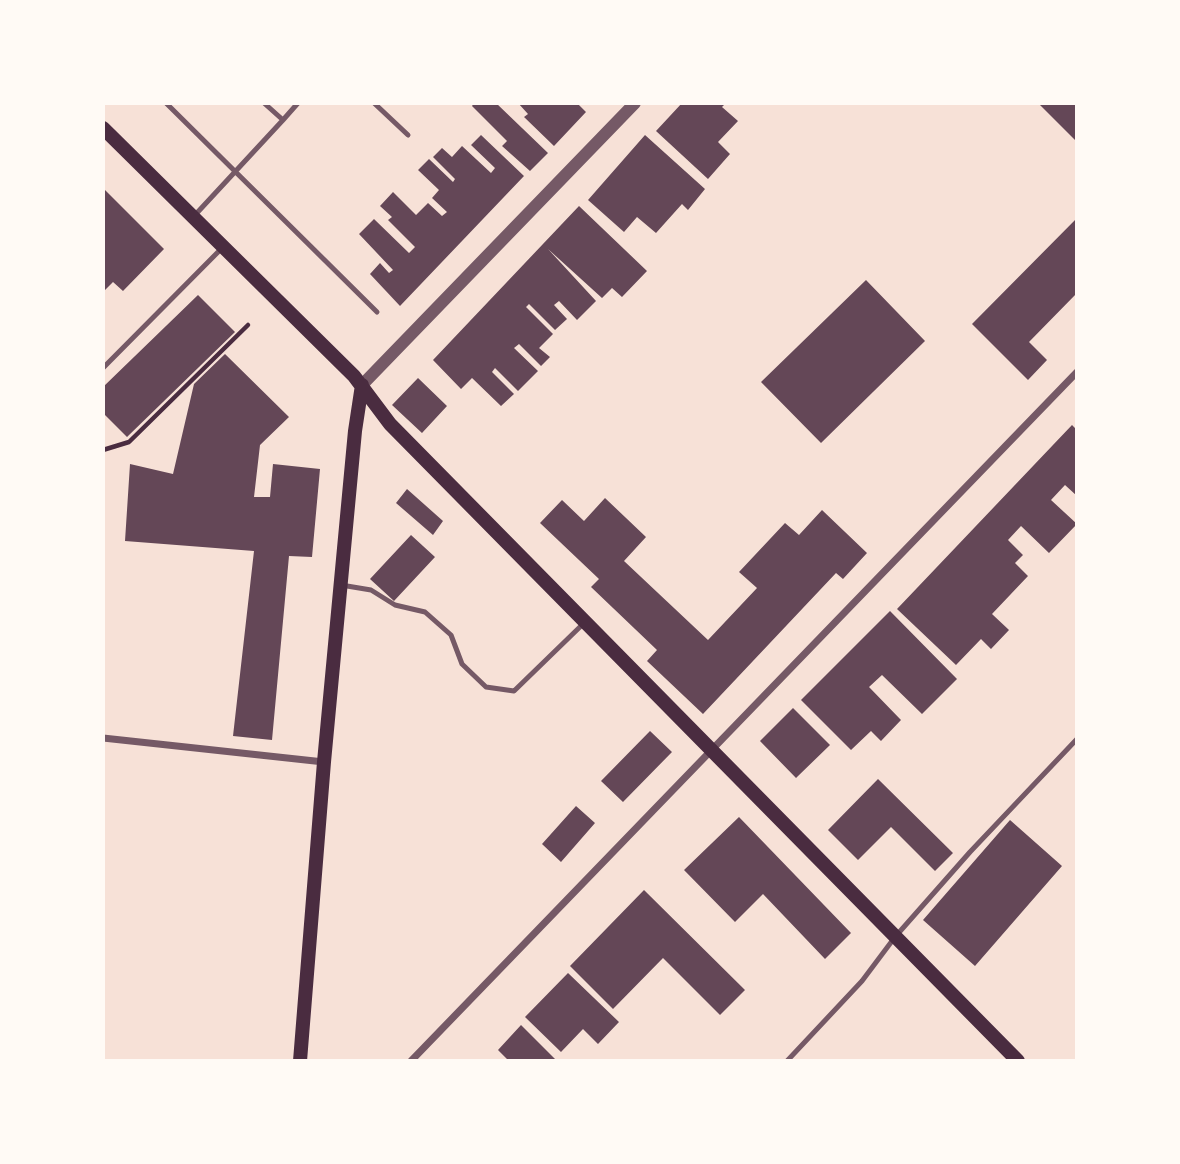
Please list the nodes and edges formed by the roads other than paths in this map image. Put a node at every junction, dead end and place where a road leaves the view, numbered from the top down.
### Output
1 (166, 103) edge
2 (264, 103) edge
3 (298, 103) edge
4 (374, 103) edge
5 (635, 103) edge
6 (283, 120) junction
7 (103, 128) edge
8 (408, 135) dead end
9 (235, 170) junction
10 (193, 218) junction
11 (223, 247) junction
12 (377, 312) dead end
13 (103, 368) edge
14 (1077, 372) edge
15 (362, 385) junction
16 (340, 585) junction
17 (586, 622) junction
18 (103, 738) edge
19 (1077, 739) edge
20 (711, 750) junction
21 (324, 762) junction
22 (895, 937) junction
23 (300, 1061) edge
24 (411, 1061) edge
25 (786, 1061) edge
26 (1018, 1061) edge

1 - 9 lane
2 - 6 lane
3 - 6 lane
4 - 8 lane
5 - 15 street
6 - 9 lane
7 - 10 main road
9 - 10 lane
9 - 12 lane
10 - 11 main road
11 - 13 lane
11 - 15 main road
14 - 20 street
15 - 16 main road
15 - 17 main road
16 - 17 lane
16 - 21 main road
17 - 20 main road
18 - 21 street
19 - 22 lane
20 - 22 main road
20 - 24 street
21 - 23 main road
22 - 25 lane
22 - 26 main road

